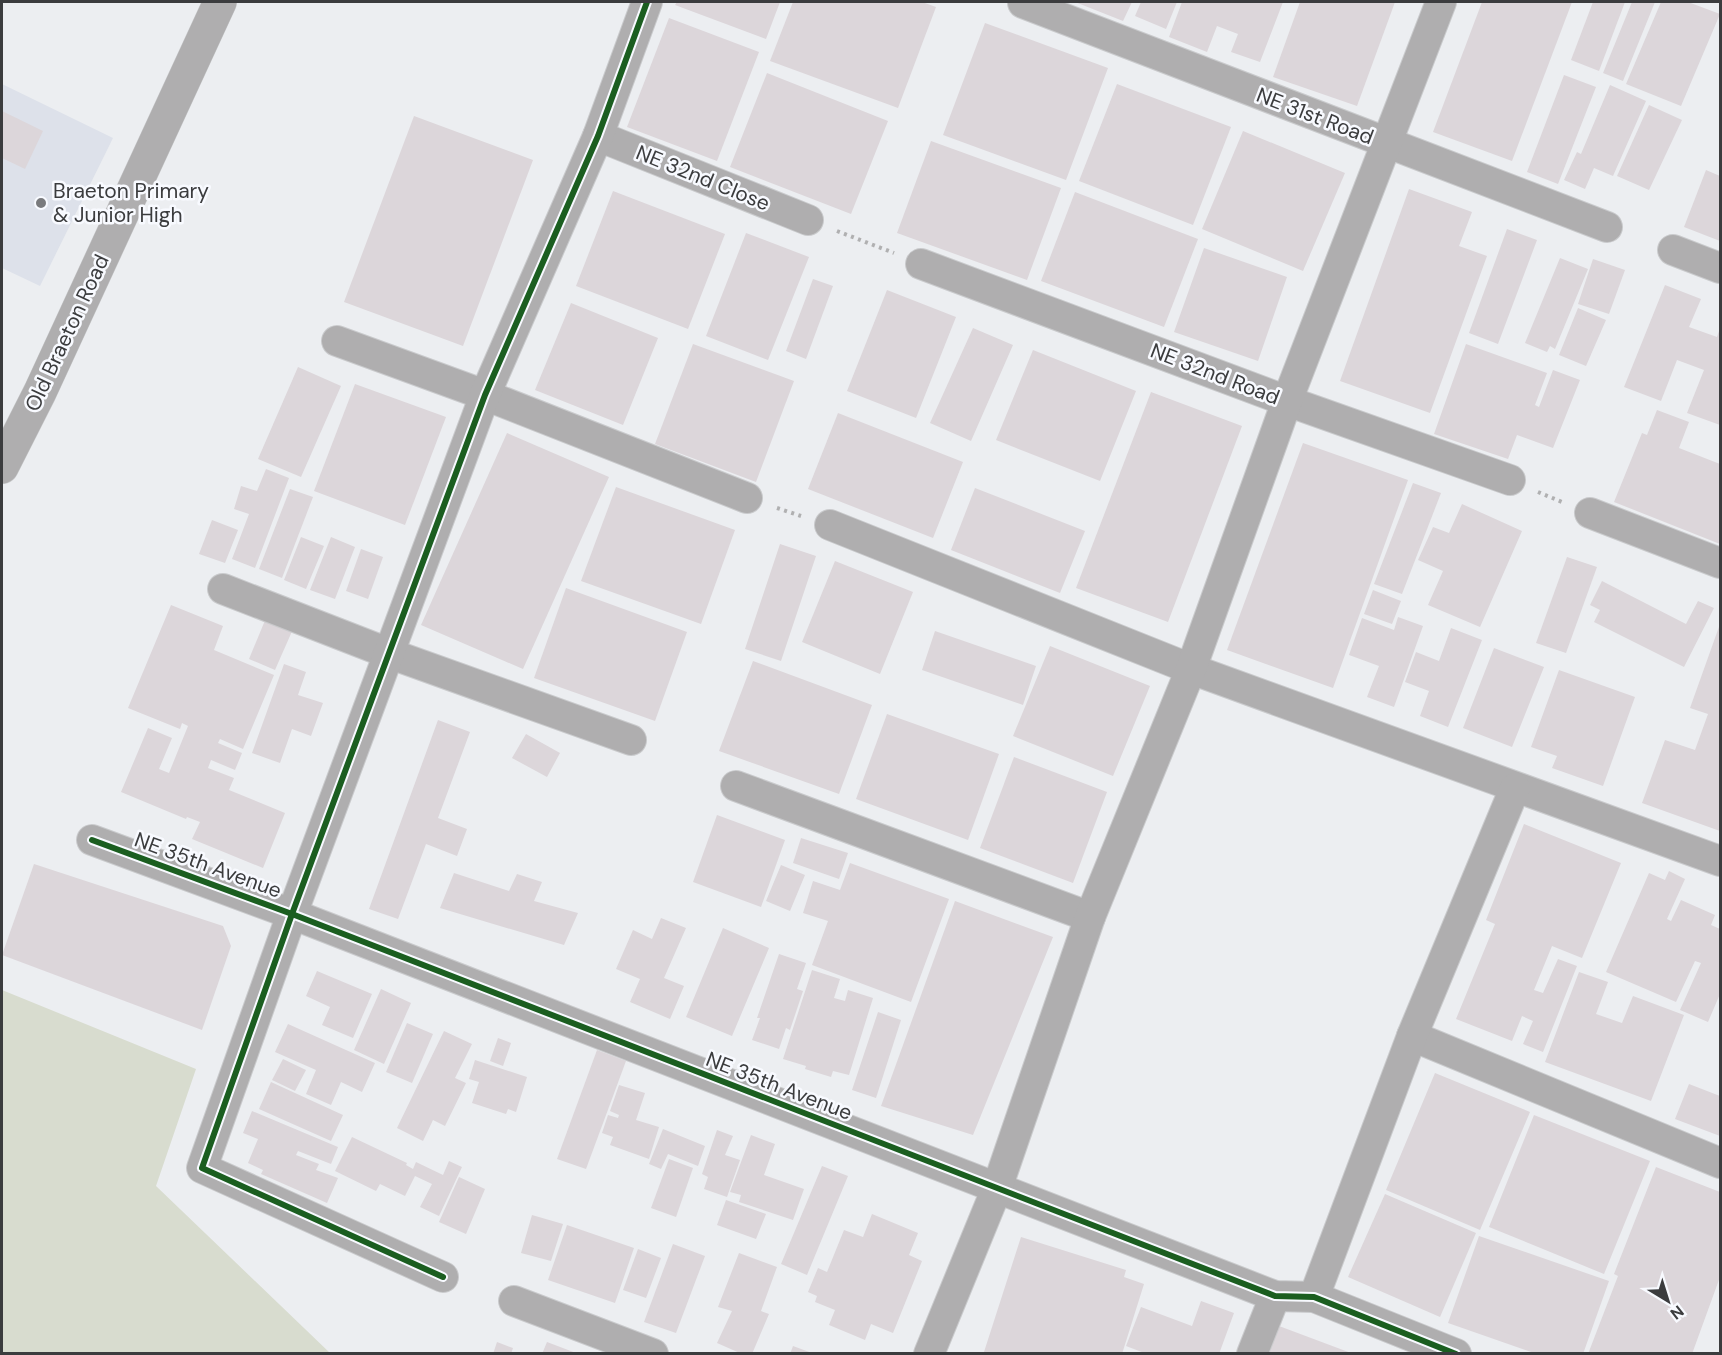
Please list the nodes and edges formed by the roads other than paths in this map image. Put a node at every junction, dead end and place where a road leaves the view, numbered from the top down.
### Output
1 (220, 2) edge
2 (647, 2) edge
3 (1441, 2) edge
4 (1023, 3) dead end
5 (598, 136) junction
6 (1387, 144) junction
7 (808, 220) road end
8 (1607, 227) dead end
9 (1673, 250) dead end
10 (921, 264) road end
11 (1720, 268) edge
12 (337, 341) dead end
13 (485, 395) junction
14 (1287, 401) junction
15 (2, 467) edge
16 (1510, 480) road end
17 (747, 498) road end
18 (1590, 513) road end
19 (830, 525) road end
20 (1720, 563) edge
21 (223, 589) dead end
22 (388, 653) junction
23 (1191, 669) junction
24 (632, 740) dead end
25 (736, 786) dead end
26 (1515, 788) junction
27 (92, 840) dead end
28 (1720, 861) edge
29 (292, 914) junction
30 (1090, 917) junction
31 (1412, 1036) junction
32 (1720, 1163) edge
33 (997, 1188) junction
34 (443, 1276) dead end
35 (1275, 1296) junction
36 (1314, 1297) junction
37 (514, 1301) dead end
38 (653, 1353) edge
39 (929, 1353) edge
40 (1252, 1353) edge
41 (1456, 1353) edge

1 - 15 street, Old Braeton Road
2 - 5 street
3 - 6 street
4 - 6 street, NE 31st Road
5 - 7 street, NE 32nd Close
5 - 13 street
6 - 8 street, NE 31st Road
6 - 14 street
9 - 11 street
10 - 14 street, NE 32nd Road
12 - 13 street
13 - 17 street
13 - 22 street
14 - 16 street, NE 32nd Road
14 - 23 street
18 - 20 street
19 - 23 street
21 - 22 street
22 - 24 street
22 - 29 street
23 - 26 street
23 - 30 street
25 - 30 street
26 - 28 street
26 - 31 street
27 - 29 street, NE 35th Avenue
29 - 33 street, NE 35th Avenue
29 - 34 street
30 - 33 street
31 - 32 street
31 - 36 street
33 - 35 street, NE 35th Avenue
33 - 39 street
35 - 36 street, NE 35th Avenue
35 - 40 street
36 - 41 street, NE 35th Avenue
37 - 38 street

